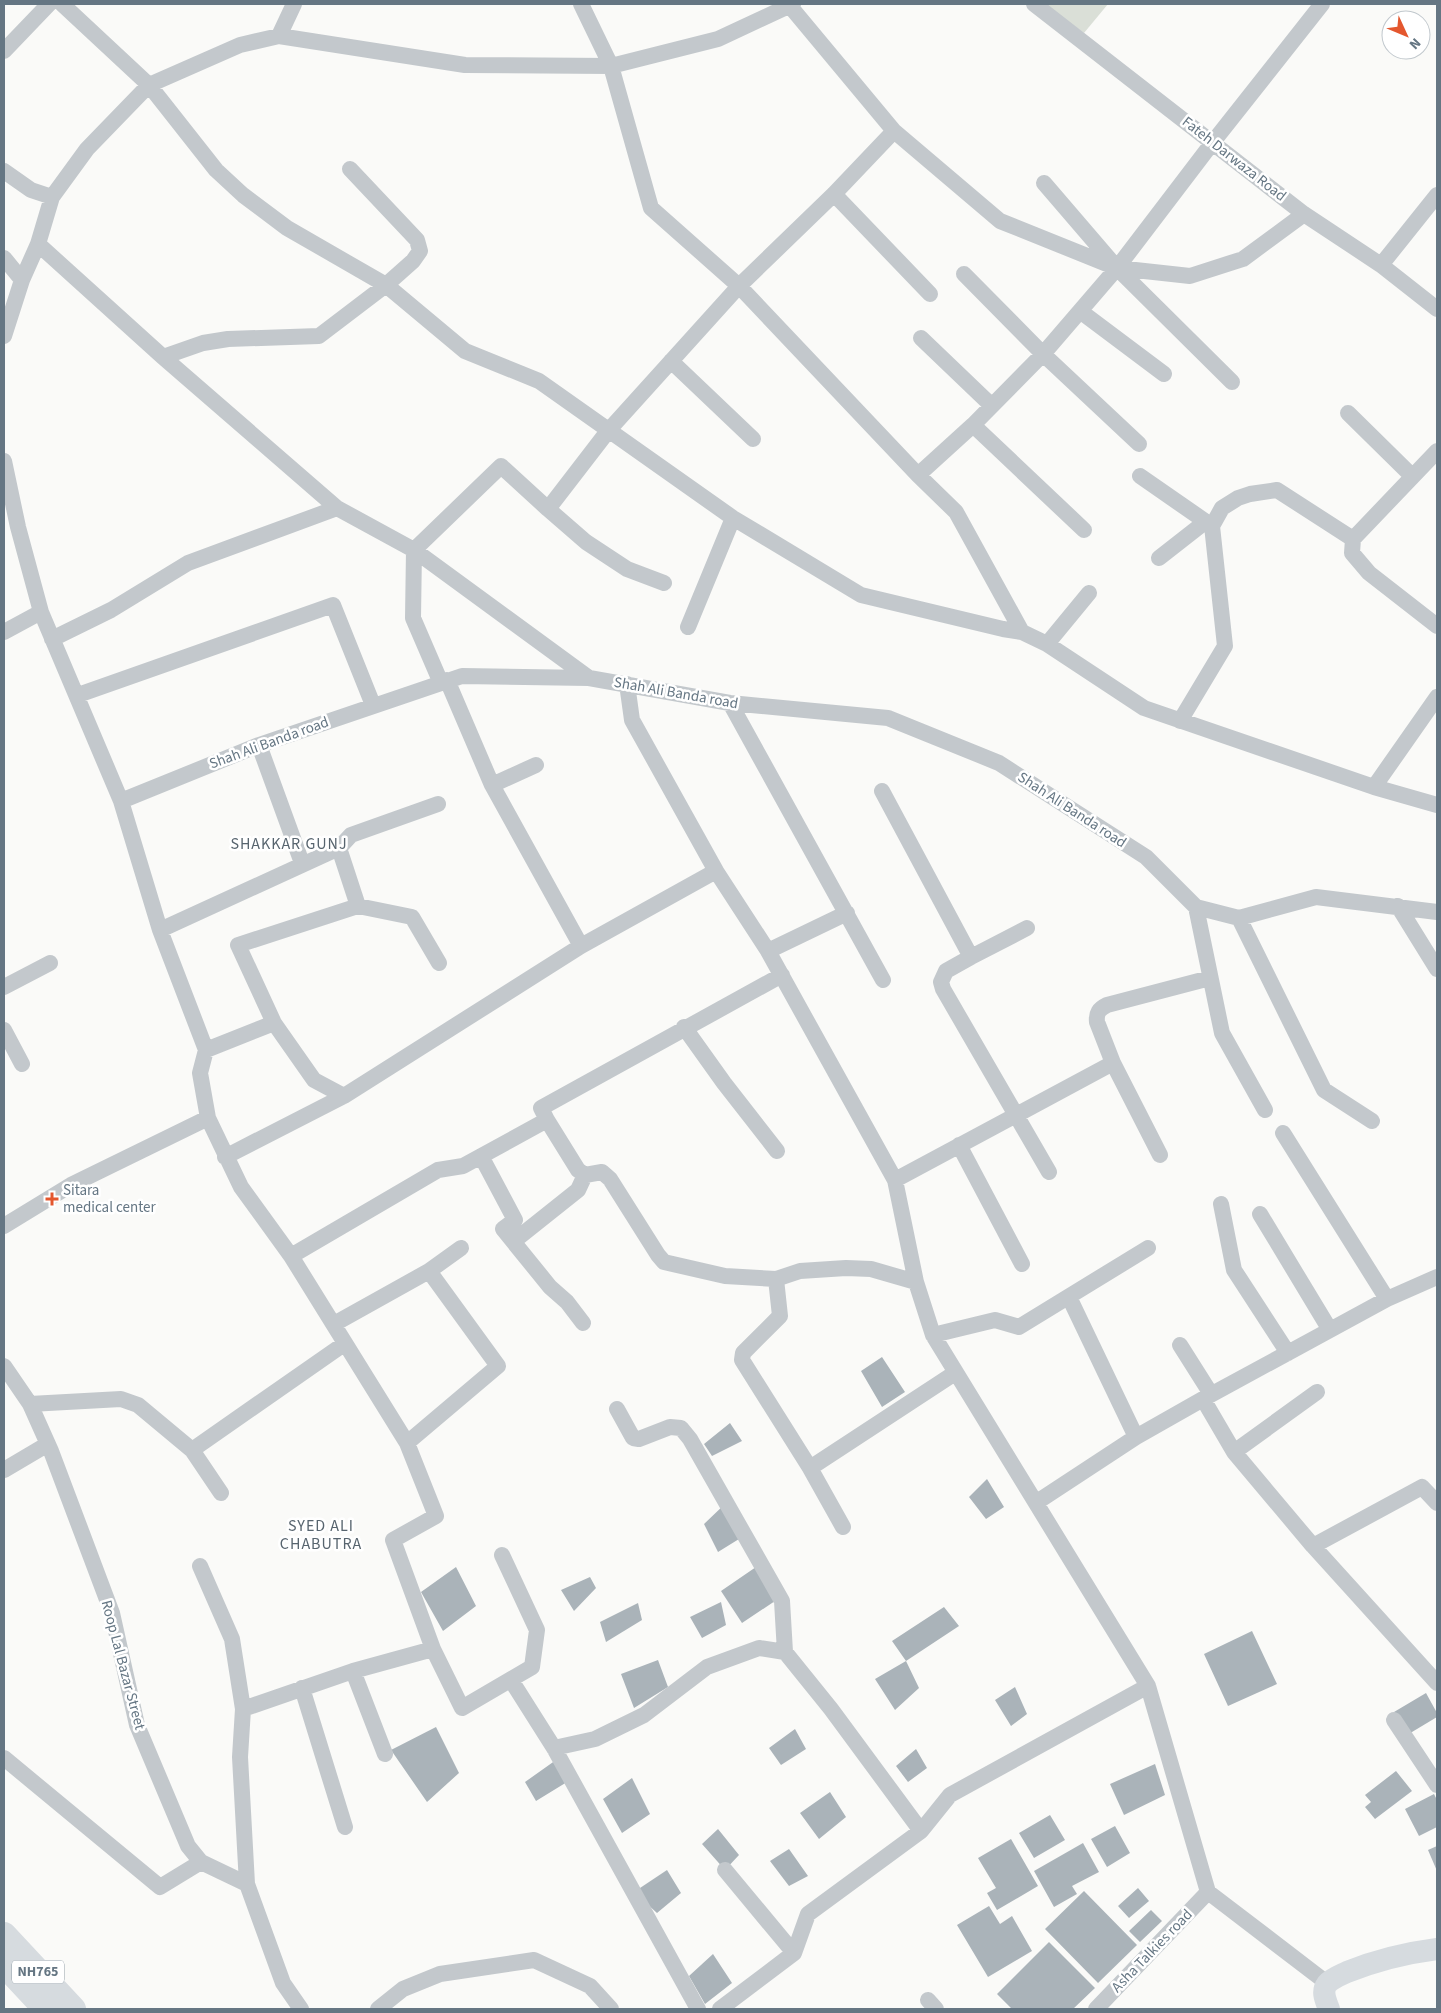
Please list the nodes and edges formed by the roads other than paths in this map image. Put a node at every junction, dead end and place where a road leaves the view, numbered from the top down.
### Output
1 (49, 4) edge
2 (62, 4) edge
3 (294, 4) edge
4 (580, 4) edge
5 (791, 4) edge
6 (1034, 4) edge
7 (1322, 4) edge
8 (280, 36) junction
9 (4, 51) edge
10 (611, 66) junction
11 (149, 85) junction
12 (894, 132) junction
13 (1213, 142) junction
14 (350, 169) dead end
15 (4, 171) edge
16 (1044, 183) dead end
17 (834, 194) junction
18 (1437, 195) edge
19 (52, 197) junction
20 (1304, 214) junction
21 (38, 244) junction
22 (4, 258) edge
23 (1381, 265) junction
24 (1117, 268) junction
25 (964, 274) dead end
26 (22, 280) junction
27 (386, 285) junction
28 (739, 286) junction
29 (930, 294) dead end
30 (1437, 308) edge
31 (1080, 310) junction
32 (6, 319) edge
33 (4, 336) edge
34 (921, 338) dead end
35 (1043, 354) junction
36 (163, 357) junction
37 (671, 361) junction
38 (1164, 374) dead end
39 (1232, 382) dead end
40 (991, 405) junction
41 (1348, 413) dead end
42 (972, 424) junction
43 (608, 431) junction
44 (753, 439) dead end
45 (1139, 444) dead end
46 (1437, 451) edge
47 (4, 460) edge
48 (918, 475) junction
49 (1140, 476) dead end
50 (1412, 476) junction
51 (337, 508) junction
52 (548, 509) junction
53 (733, 518) junction
54 (1208, 524) junction
55 (1084, 530) dead end
56 (1353, 540) junction
57 (414, 550) junction
58 (1159, 558) dead end
59 (664, 583) dead end
60 (1089, 593) dead end
61 (41, 612) junction
62 (1437, 626) edge
63 (688, 627) dead end
64 (4, 632) edge
65 (1022, 632) junction
66 (52, 639) junction
67 (1048, 644) junction
68 (589, 678) junction
69 (444, 682) junction
70 (627, 684) junction
71 (78, 695) junction
72 (1437, 697) edge
73 (730, 703) junction
74 (373, 705) junction
75 (1180, 721) junction
76 (259, 744) junction
77 (536, 765) dead end
78 (492, 785) junction
79 (1374, 787) junction
80 (882, 791) dead end
81 (121, 801) junction
82 (438, 804) dead end
83 (1437, 806) edge
84 (339, 848) junction
85 (302, 863) junction
86 (716, 871) junction
87 (358, 906) junction
88 (1196, 906) junction
89 (1398, 906) junction
90 (1437, 912) edge
91 (847, 913) junction
92 (1239, 918) junction
93 (1027, 928) dead end
94 (160, 930) junction
95 (581, 946) junction
96 (768, 951) junction
97 (971, 957) junction
98 (439, 962) dead end
99 (50, 963) dead end
100 (1437, 969) edge
101 (782, 975) junction
102 (1210, 978) junction
103 (882, 980) dead end
104 (4, 987) edge
105 (274, 1023) junction
106 (684, 1027) junction
107 (4, 1030) edge
108 (206, 1050) junction
109 (1113, 1063) junction
110 (22, 1064) dead end
111 (344, 1096) junction
112 (1266, 1110) dead end
113 (1015, 1115) junction
114 (208, 1118) junction
115 (547, 1120) junction
116 (1372, 1121) dead end
117 (1283, 1133) dead end
118 (958, 1145) junction
119 (777, 1151) dead end
120 (1160, 1155) dead end
121 (481, 1156) junction
122 (225, 1158) junction
123 (1049, 1172) dead end
124 (585, 1176) junction
125 (895, 1180) junction
126 (1221, 1204) dead end
127 (1260, 1214) dead end
128 (4, 1226) edge
129 (514, 1241) junction
130 (462, 1248) dead end
131 (1148, 1248) dead end
132 (291, 1256) junction
133 (1022, 1264) dead end
134 (429, 1271) junction
135 (1437, 1277) edge
136 (776, 1278) junction
137 (916, 1282) junction
138 (1069, 1296) junction
139 (1387, 1299) junction
140 (584, 1323) dead end
141 (334, 1324) junction
142 (1330, 1330) junction
143 (933, 1335) junction
144 (344, 1344) junction
145 (1180, 1344) dead end
146 (1288, 1353) junction
147 (4, 1366) edge
148 (955, 1373) junction
149 (1318, 1392) dead end
150 (1207, 1396) junction
151 (30, 1404) junction
152 (617, 1409) dead end
153 (1136, 1437) junction
154 (407, 1442) junction
155 (48, 1444) junction
156 (192, 1450) junction
157 (1234, 1452) junction
158 (810, 1468) junction
159 (4, 1470) edge
160 (222, 1493) dead end
161 (1037, 1502) junction
162 (1437, 1503) edge
163 (844, 1527) dead end
164 (1313, 1546) junction
165 (502, 1555) dead end
166 (200, 1566) dead end
167 (433, 1649) junction
168 (786, 1652) junction
169 (353, 1671) junction
170 (511, 1680) junction
171 (1437, 1683) edge
172 (1148, 1686) junction
173 (302, 1688) junction
174 (243, 1709) junction
175 (1394, 1720) dead end
176 (554, 1748) junction
177 (385, 1754) dead end
178 (4, 1758) edge
179 (1437, 1785) edge
180 (345, 1827) dead end
181 (921, 1831) junction
182 (201, 1862) junction
183 (725, 1870) dead end
184 (247, 1884) junction
185 (1208, 1892) junction
186 (4, 1935) edge
187 (1437, 1949) edge
188 (794, 1954) junction
189 (4, 1964) edge
190 (1327, 1983) junction
191 (46, 2009) edge
192 (73, 2009) edge
193 (301, 2009) edge
194 (378, 2009) edge
195 (611, 2009) edge
196 (698, 2009) edge
197 (720, 2009) edge
198 (1096, 2009) edge
199 (1329, 2009) edge

1 - 9 street
2 - 11 street
3 - 8 street
4 - 10 street
5 - 10 street
5 - 12 street
6 - 13 street, Fateh Darwaza Road
7 - 13 street
8 - 10 street
8 - 11 street
10 - 28 street
11 - 19 street
11 - 27 street
12 - 17 street
12 - 24 street
13 - 20 street, Fateh Darwaza Road
13 - 24 street
14 - 27 street
15 - 19 street
16 - 24 street
17 - 28 street
17 - 29 street
18 - 23 street
19 - 21 street
20 - 23 street, Fateh Darwaza Road
20 - 24 street
21 - 26 street
21 - 36 street
22 - 26 street
23 - 30 street, Fateh Darwaza Road
24 - 31 street
24 - 39 street
25 - 35 street
26 - 32 street
27 - 36 street
27 - 43 street
28 - 37 street
28 - 48 street
31 - 35 street
31 - 38 street
32 - 33 street
34 - 40 street
35 - 40 street
35 - 45 street
36 - 51 street
37 - 43 street
37 - 44 street
40 - 42 street
41 - 50 street
42 - 48 street
42 - 55 street
43 - 52 street
43 - 53 street
46 - 50 street
47 - 61 street
48 - 65 street
49 - 54 street
50 - 56 street
51 - 57 street
51 - 66 street
52 - 57 street
52 - 59 street
53 - 63 street
53 - 65 street
54 - 56 street
54 - 58 street
54 - 75 street
56 - 62 street
57 - 68 street
57 - 69 street
60 - 67 street
61 - 64 street
61 - 66 street
65 - 67 street
66 - 71 street
67 - 75 street
68 - 69 street, Shah Ali Banda road
68 - 70 street, Shah Ali Banda road
69 - 74 street, Shah Ali Banda road
69 - 78 street
70 - 73 street, Shah Ali Banda road
70 - 86 street
71 - 74 street
71 - 81 street
72 - 79 street
73 - 88 street, Shah Ali Banda road
73 - 91 street
74 - 76 street, Shah Ali Banda road
75 - 79 street
76 - 81 street, Shah Ali Banda road
76 - 85 street
77 - 78 street
78 - 95 street
79 - 83 street
80 - 97 street
81 - 94 street
82 - 84 street
84 - 85 street
84 - 87 street
85 - 94 street
86 - 95 street
86 - 96 street
87 - 98 street
87 - 105 street
88 - 92 street
88 - 102 street
89 - 90 street
89 - 92 street
89 - 100 street
91 - 96 street
91 - 103 street
92 - 116 street
93 - 97 street
94 - 108 street
95 - 111 street
96 - 101 street
97 - 113 street
99 - 104 street
101 - 106 street
101 - 125 street
102 - 109 street
102 - 112 street
105 - 108 street
105 - 111 street
106 - 115 street
106 - 119 street
107 - 110 street
108 - 114 street
109 - 113 street
109 - 120 street
111 - 122 street
113 - 118 street
113 - 123 street
114 - 122 street
114 - 128 street
115 - 121 street
115 - 124 street
117 - 139 street
118 - 125 street
118 - 133 street
121 - 129 street
121 - 132 street
122 - 132 street
124 - 129 street
124 - 136 street
125 - 137 street
126 - 146 street
127 - 142 street
129 - 140 street
130 - 134 street
131 - 138 street
132 - 141 street
134 - 141 street
134 - 154 street
135 - 139 street
136 - 137 street
136 - 158 street
137 - 143 street
138 - 143 street
138 - 153 street
139 - 142 street
141 - 144 street
142 - 146 street
143 - 148 street
144 - 154 street
144 - 156 street
145 - 150 street
146 - 150 street
147 - 151 street, Roop Lal Bazar Street
148 - 158 street
148 - 161 street
149 - 157 street
150 - 153 street
150 - 157 street
151 - 155 street, Roop Lal Bazar Street
151 - 156 street
152 - 168 street
153 - 161 street
154 - 167 street
155 - 159 street
155 - 182 street, Roop Lal Bazar Street
156 - 160 street
157 - 164 street
158 - 163 street
161 - 172 street
162 - 164 street
164 - 171 street
165 - 170 street
166 - 174 street
167 - 169 street
167 - 170 street
168 - 176 street
168 - 181 street
169 - 173 street
169 - 177 street
170 - 176 street
172 - 181 street
172 - 185 street
173 - 174 street
173 - 180 street
174 - 184 street
175 - 179 street
176 - 196 street
178 - 182 street
181 - 188 street
182 - 184 street, Roop Lal Bazar Street
183 - 188 street
184 - 193 street
185 - 190 street
185 - 198 street, Asha Talkies road
186 - 192 highway, NH765
187 - 190 main road
188 - 197 street
189 - 191 highway, NH765
190 - 199 main road
194 - 195 street

